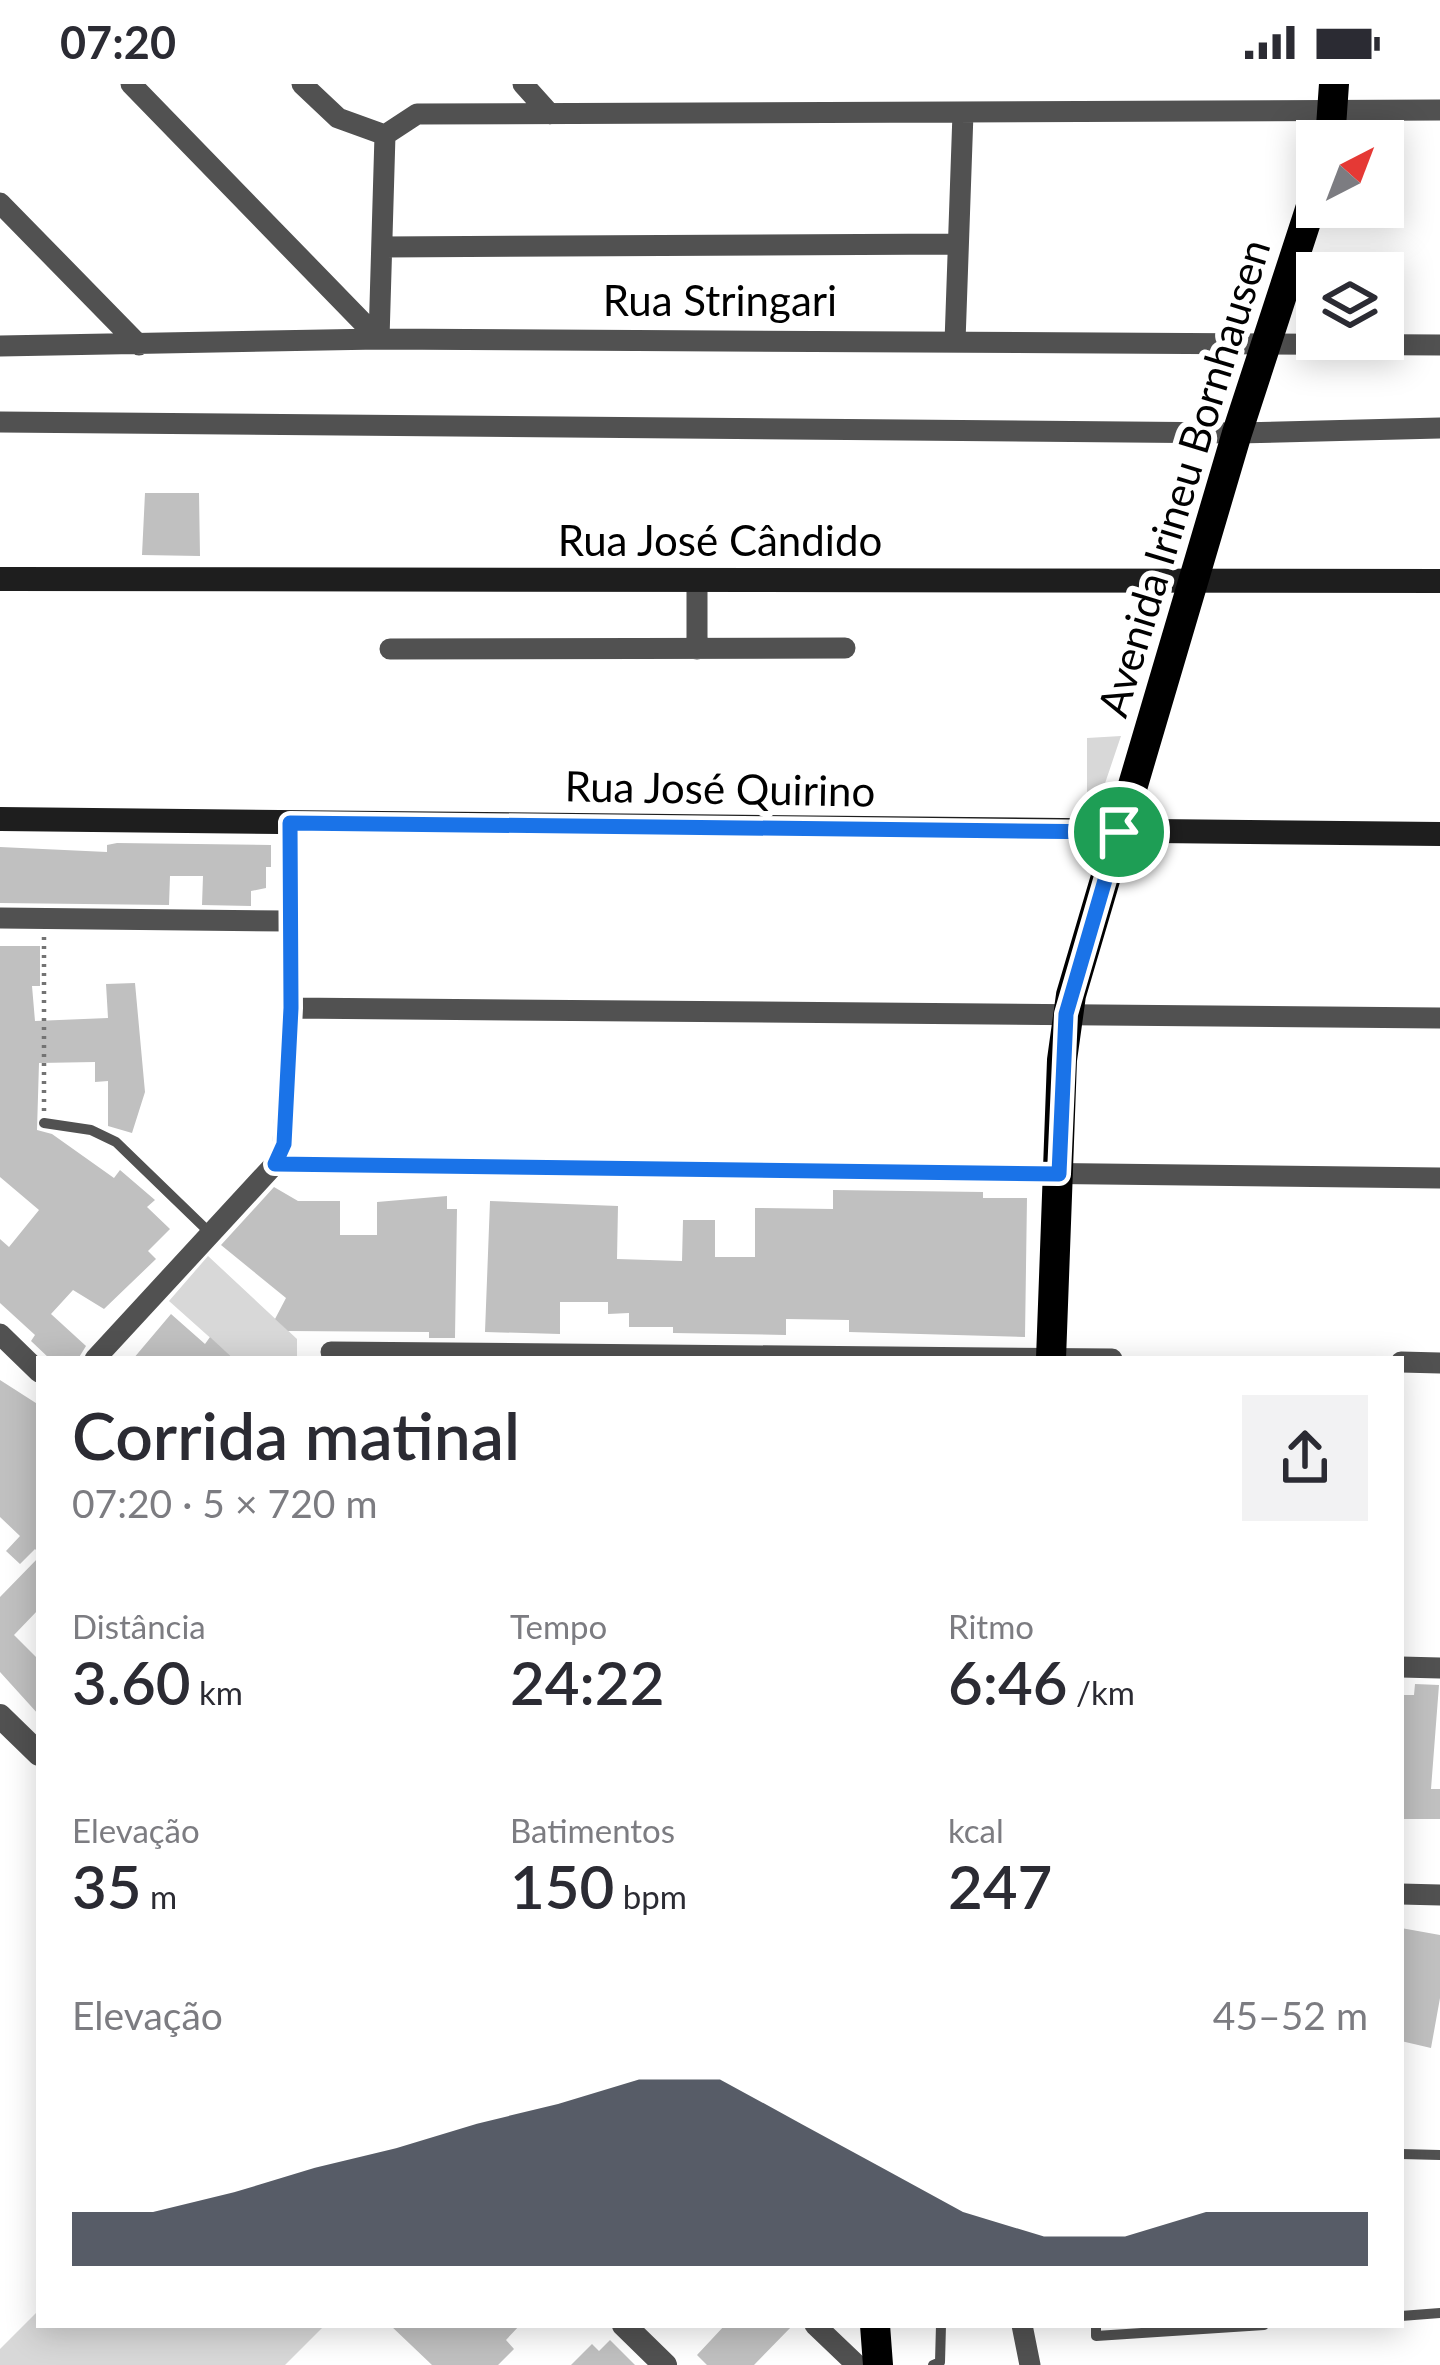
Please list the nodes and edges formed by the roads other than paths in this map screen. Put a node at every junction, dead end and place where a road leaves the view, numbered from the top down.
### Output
1 (131, 84) edge
2 (302, 84) edge
3 (523, 84) edge
4 (1334, 97) edge
5 (1440, 110) edge
6 (963, 113) junction
7 (550, 114) junction
8 (385, 135) junction
9 (0, 203) edge
10 (1305, 228) edge
11 (958, 244) junction
12 (383, 247) junction
13 (379, 338) junction
14 (955, 342) junction
15 (1269, 344) junction
16 (139, 345) junction
17 (1440, 345) edge
18 (0, 346) edge
19 (0, 422) edge
20 (1440, 428) edge
21 (1238, 433) junction
22 (0, 579) edge
23 (697, 580) junction
24 (1195, 581) junction
25 (1440, 581) edge
26 (845, 648) dead end
27 (390, 649) dead end
28 (697, 649) junction
29 (0, 819) edge
30 (290, 823) junction
31 (1119, 832) junction
32 (1440, 834) edge
33 (0, 918) edge
34 (288, 921) junction
35 (291, 1008) junction
36 (1066, 1014) junction
37 (1440, 1018) edge
38 (44, 1123) road end
39 (275, 1164) junction
40 (1059, 1174) junction
41 (1440, 1178) edge
42 (209, 1232) junction
43 (0, 1334) edge
44 (331, 1352) dead end
45 (98, 1356) edge
46 (742, 1356) edge
47 (1051, 1356) edge
48 (1404, 1362) edge
49 (1440, 1363) edge
50 (36, 1369) edge
51 (1404, 1667) edge
52 (1440, 1667) edge
53 (0, 1716) edge
54 (36, 1751) edge
55 (1404, 1894) edge
56 (1440, 1895) edge
57 (1404, 2154) edge
58 (1440, 2155) edge
59 (1440, 2314) edge
60 (1404, 2316) edge
61 (627, 2328) edge
62 (818, 2328) edge
63 (875, 2328) edge
64 (941, 2328) edge
65 (1023, 2328) edge
66 (1096, 2328) edge
67 (1218, 2328) edge
68 (665, 2365) edge
69 (857, 2365) edge
70 (878, 2365) edge
71 (933, 2365) edge
72 (1030, 2365) edge

1 - 13 street
2 - 8 street
3 - 7 street
4 - 5 street
4 - 6 street
6 - 7 street
6 - 11 street
7 - 8 street
8 - 12 street
9 - 16 street
10 - 15 main road, Avenida Irineu Bornhausen
11 - 12 street
11 - 14 street
12 - 13 street
13 - 14 street, Rua Stringari
13 - 16 street, Rua Stringari
14 - 15 street, Rua Stringari
15 - 17 street, Rua Stringari
15 - 21 main road, Avenida Irineu Bornhausen
16 - 18 street, Rua Stringari
19 - 21 street
20 - 21 street
21 - 24 main road, Avenida Irineu Bornhausen
22 - 23 main road, Rua José Cândido
23 - 24 main road, Rua José Cândido
23 - 28 street
24 - 25 main road, Rua José Cândido
24 - 31 main road, Avenida Irineu Bornhausen
26 - 28 street
27 - 28 street
29 - 30 main road, Rua José Quirino
30 - 31 main road, Rua José Quirino
30 - 34 street
31 - 32 main road, Rua José Quirino
31 - 36 main road, Avenida Irineu Bornhausen
33 - 34 street
34 - 35 street
35 - 36 street
35 - 39 street
36 - 37 street
36 - 40 main road, Avenida Irineu Bornhausen
38 - 42 lane
39 - 40 street
39 - 42 street
40 - 41 street
40 - 47 main road, Avenida Irineu Bornhausen
42 - 45 street
43 - 50 street
44 - 46 street
48 - 49 street
51 - 52 street
53 - 54 street
55 - 56 street
57 - 58 lane
59 - 60 lane
61 - 68 street
62 - 69 street
63 - 70 main road
64 - 71 lane
65 - 72 street
66 - 67 lane

